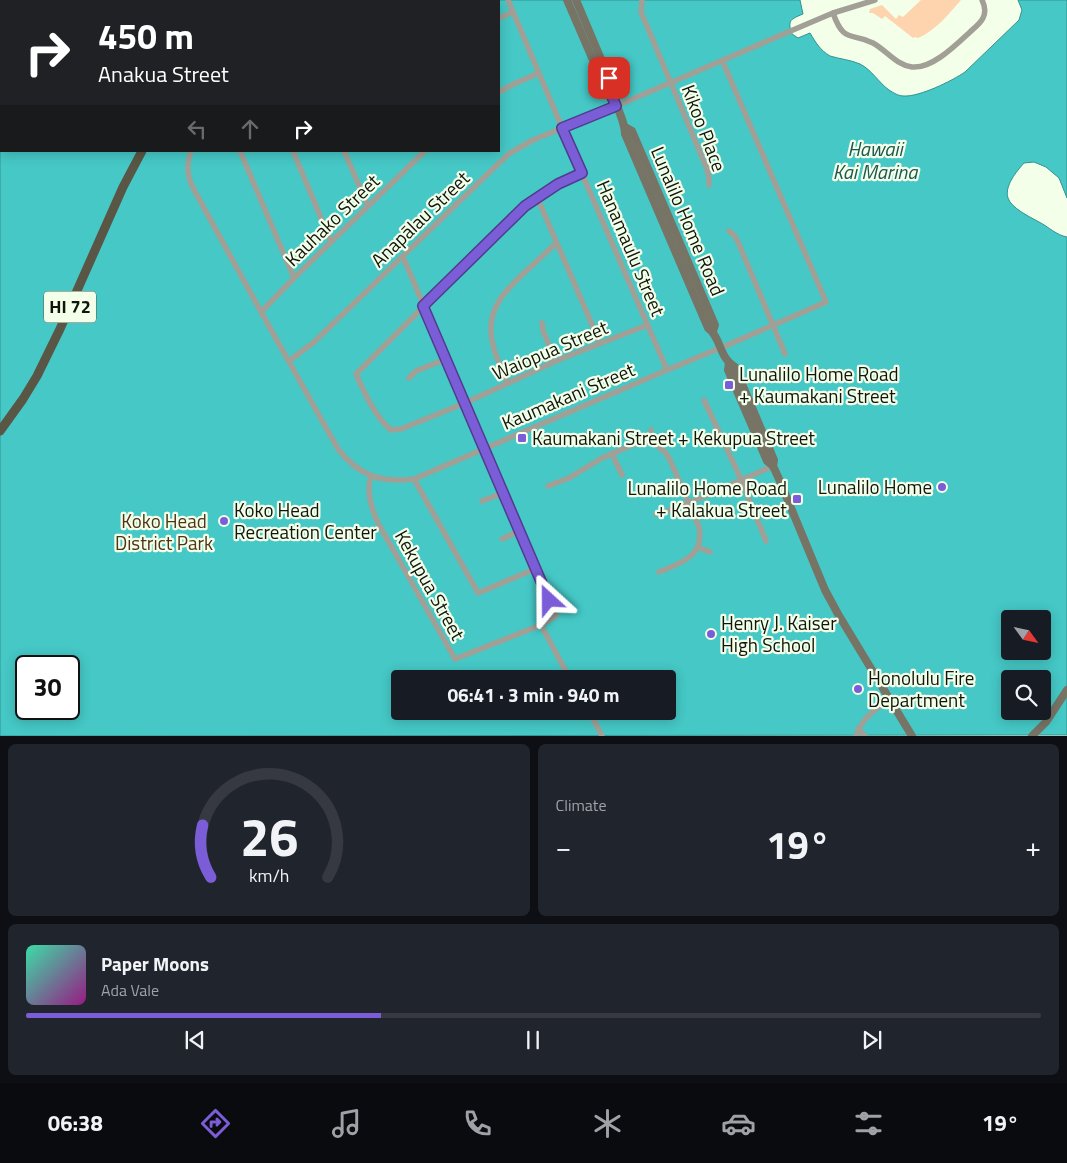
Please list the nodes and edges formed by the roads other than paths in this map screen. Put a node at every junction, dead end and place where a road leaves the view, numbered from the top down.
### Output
1 (508, 0) edge
2 (567, 0) edge
3 (576, 0) edge
4 (642, 0) edge
5 (876, 0) edge
6 (982, 0) edge
7 (513, 12) junction
8 (834, 13) junction
9 (500, 18) edge
10 (722, 60) junction
11 (539, 73) junction
12 (670, 82) junction
13 (607, 85) junction
14 (500, 91) edge
15 (616, 106) junction
16 (562, 128) junction
17 (141, 152) edge
18 (191, 152) edge
19 (240, 152) edge
20 (293, 152) edge
21 (344, 152) edge
22 (424, 152) edge
23 (582, 173) junction
24 (709, 185) dead end
25 (537, 197) junction
26 (368, 206) junction
27 (729, 231) dead end
28 (331, 242) junction
29 (556, 243) junction
30 (403, 257) junction
31 (294, 278) junction
32 (423, 306) junction
33 (261, 312) junction
34 (542, 323) dead end
35 (647, 325) junction
36 (774, 326) junction
37 (600, 344) junction
38 (720, 349) junction
39 (785, 354) dead end
40 (446, 359) junction
41 (289, 361) junction
42 (556, 361) junction
43 (667, 370) junction
44 (409, 378) dead end
45 (508, 384) junction
46 (704, 400) dead end
47 (465, 403) junction
48 (651, 430) dead end
49 (0, 431) edge
50 (648, 442) junction
51 (484, 449) junction
52 (612, 454) junction
53 (773, 466) junction
54 (622, 475) dead end
55 (371, 476) junction
56 (414, 479) junction
57 (741, 481) junction
58 (548, 486) dead end
59 (503, 493) junction
60 (482, 501) dead end
61 (689, 502) junction
62 (656, 514) dead end
63 (520, 531) junction
64 (502, 539) dead end
65 (766, 541) dead end
66 (698, 547) junction
67 (710, 552) dead end
68 (535, 568) junction
69 (659, 572) dead end
70 (541, 625) junction
71 (565, 670) edge
72 (1067, 690) edge
73 (890, 700) junction
74 (593, 720) edge
75 (857, 732) edge
76 (602, 736) edge
77 (865, 736) edge
78 (912, 736) edge
79 (1032, 736) edge

1 - 7 street, Hanamaulu Street
2 - 13 main road, Lunalilo Home Road
3 - 13 main road, Lunalilo Home Road
4 - 12 street, Kikoo Place
5 - 8 street, Anapālau Street
6 - 8 street
7 - 9 street
7 - 11 street, Hanamaulu Street
8 - 10 street, Anapālau Street
10 - 12 street, Anapālau Street
10 - 36 street, Kaumakani Street
11 - 14 street
11 - 16 street, Hanamaulu Street
12 - 15 street, Anapālau Street
12 - 24 street, Kikoo Place
13 - 15 main road, Lunalilo Home Road
15 - 16 street, Anapālau Street
15 - 38 main road, Lunalilo Home Road
16 - 23 street, Hanamaulu Street
16 - 30 street, Anapālau Street
17 - 49 main road, HI 72
18 - 33 street, Kaumakani Street
19 - 31 street
20 - 28 street
21 - 26 street
22 - 26 street, Kauhako Street
23 - 25 street
23 - 35 street, Hanamaulu Street
25 - 29 street
25 - 32 street
26 - 28 street, Kauhako Street
27 - 36 street
28 - 31 street, Kauhako Street
29 - 37 street
29 - 45 street
30 - 32 street
30 - 41 street, Anapālau Street
31 - 33 street, Kauhako Street
32 - 40 street
32 - 47 street, Waiopua Street
33 - 41 street, Kaumakani Street
34 - 42 street
35 - 37 street, Waiopua Street
35 - 43 street, Hanamaulu Street
36 - 38 street, Kaumakani Street
36 - 39 street
37 - 42 street, Waiopua Street
38 - 43 street, Kaumakani Street
38 - 53 main road, Lunalilo Home Road
40 - 44 street
40 - 47 street
41 - 55 street, Kaumakani Street
42 - 45 street, Waiopua Street
43 - 51 street, Kaumakani Street
45 - 47 street, Waiopua Street
46 - 57 street
47 - 51 street
48 - 50 street
50 - 52 street
50 - 61 street
51 - 56 street, Kaumakani Street
51 - 59 street
52 - 54 street
52 - 58 street
53 - 57 street
53 - 73 main road, Lunalilo Home Road
55 - 56 street, Kaumakani Street
55 - 70 street, Kekupua Street
56 - 68 street
57 - 61 street
57 - 65 street
59 - 60 street
59 - 63 street
61 - 62 street
61 - 66 street
63 - 64 street
63 - 68 street
66 - 67 street
66 - 69 street
68 - 70 street
70 - 71 street
72 - 79 main road
73 - 75 street
73 - 78 main road, Lunalilo Home Road
74 - 76 street
75 - 77 street

